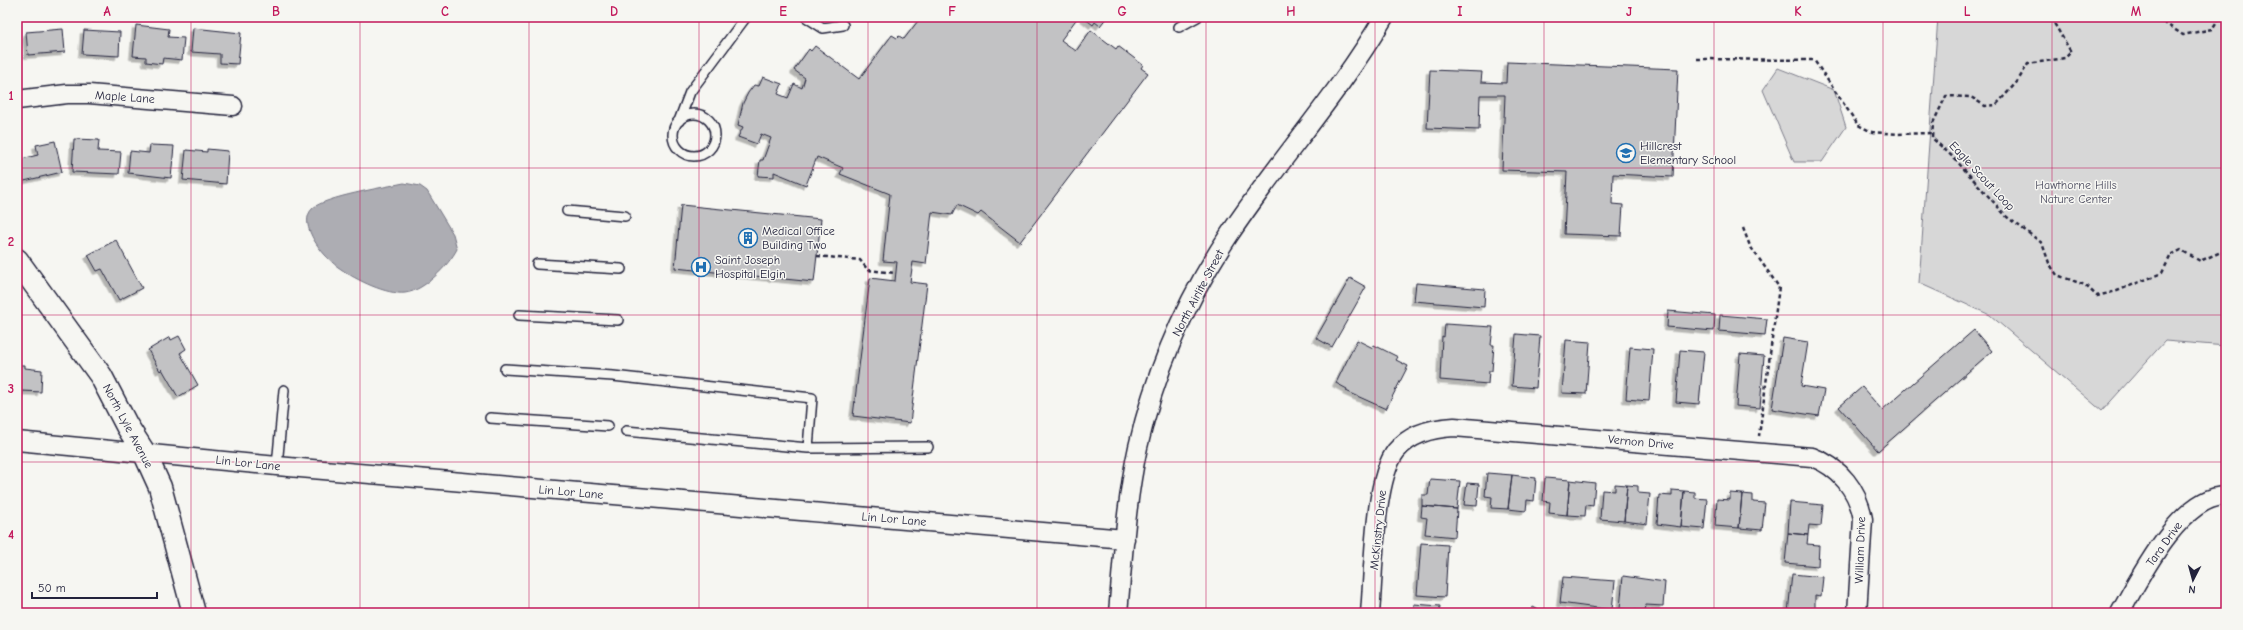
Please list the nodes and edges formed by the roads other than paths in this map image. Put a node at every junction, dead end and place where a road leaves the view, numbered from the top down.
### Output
1 (806, 17) edge
2 (1197, 17) edge
3 (1384, 17) edge
4 (741, 18) edge
5 (844, 25) dead end
6 (1179, 28) dead end
7 (17, 100) edge
8 (233, 106) dead end
9 (679, 121) junction
10 (567, 211) dead end
11 (625, 216) dead end
12 (17, 260) edge
13 (537, 264) dead end
14 (621, 269) dead end
15 (519, 315) dead end
16 (618, 320) dead end
17 (505, 369) dead end
18 (284, 390) dead end
19 (490, 418) dead end
20 (608, 426) dead end
21 (626, 431) dead end
22 (1417, 435) joint
23 (17, 441) edge
24 (928, 447) dead end
25 (808, 448) junction
26 (145, 454) junction
27 (276, 466) junction
28 (1852, 490) joint
29 (2226, 496) edge
30 (1125, 539) junction
31 (194, 613) edge
32 (1118, 613) edge
33 (1370, 613) edge
34 (1857, 613) edge
35 (2120, 613) edge

1 - 5 lane
2 - 6 lane
3 - 30 street, North Airlite Street
4 - 9 lane
7 - 8 street, Maple Lane
9 - 9 lane
10 - 11 lane
12 - 26 street, North Lyle Avenue
13 - 14 lane
15 - 16 lane
17 - 25 lane
18 - 27 lane
19 - 20 lane
21 - 25 lane
22 - 28 street, Vernon Drive
22 - 33 street, McKinstry Drive
23 - 26 street, Lin Lor Lane
24 - 25 lane
26 - 27 street, Lin Lor Lane
26 - 31 street, North Lyle Avenue
27 - 30 street, Lin Lor Lane
28 - 34 street, William Drive
29 - 35 street, Tara Drive
30 - 32 street, North Airlite Street

